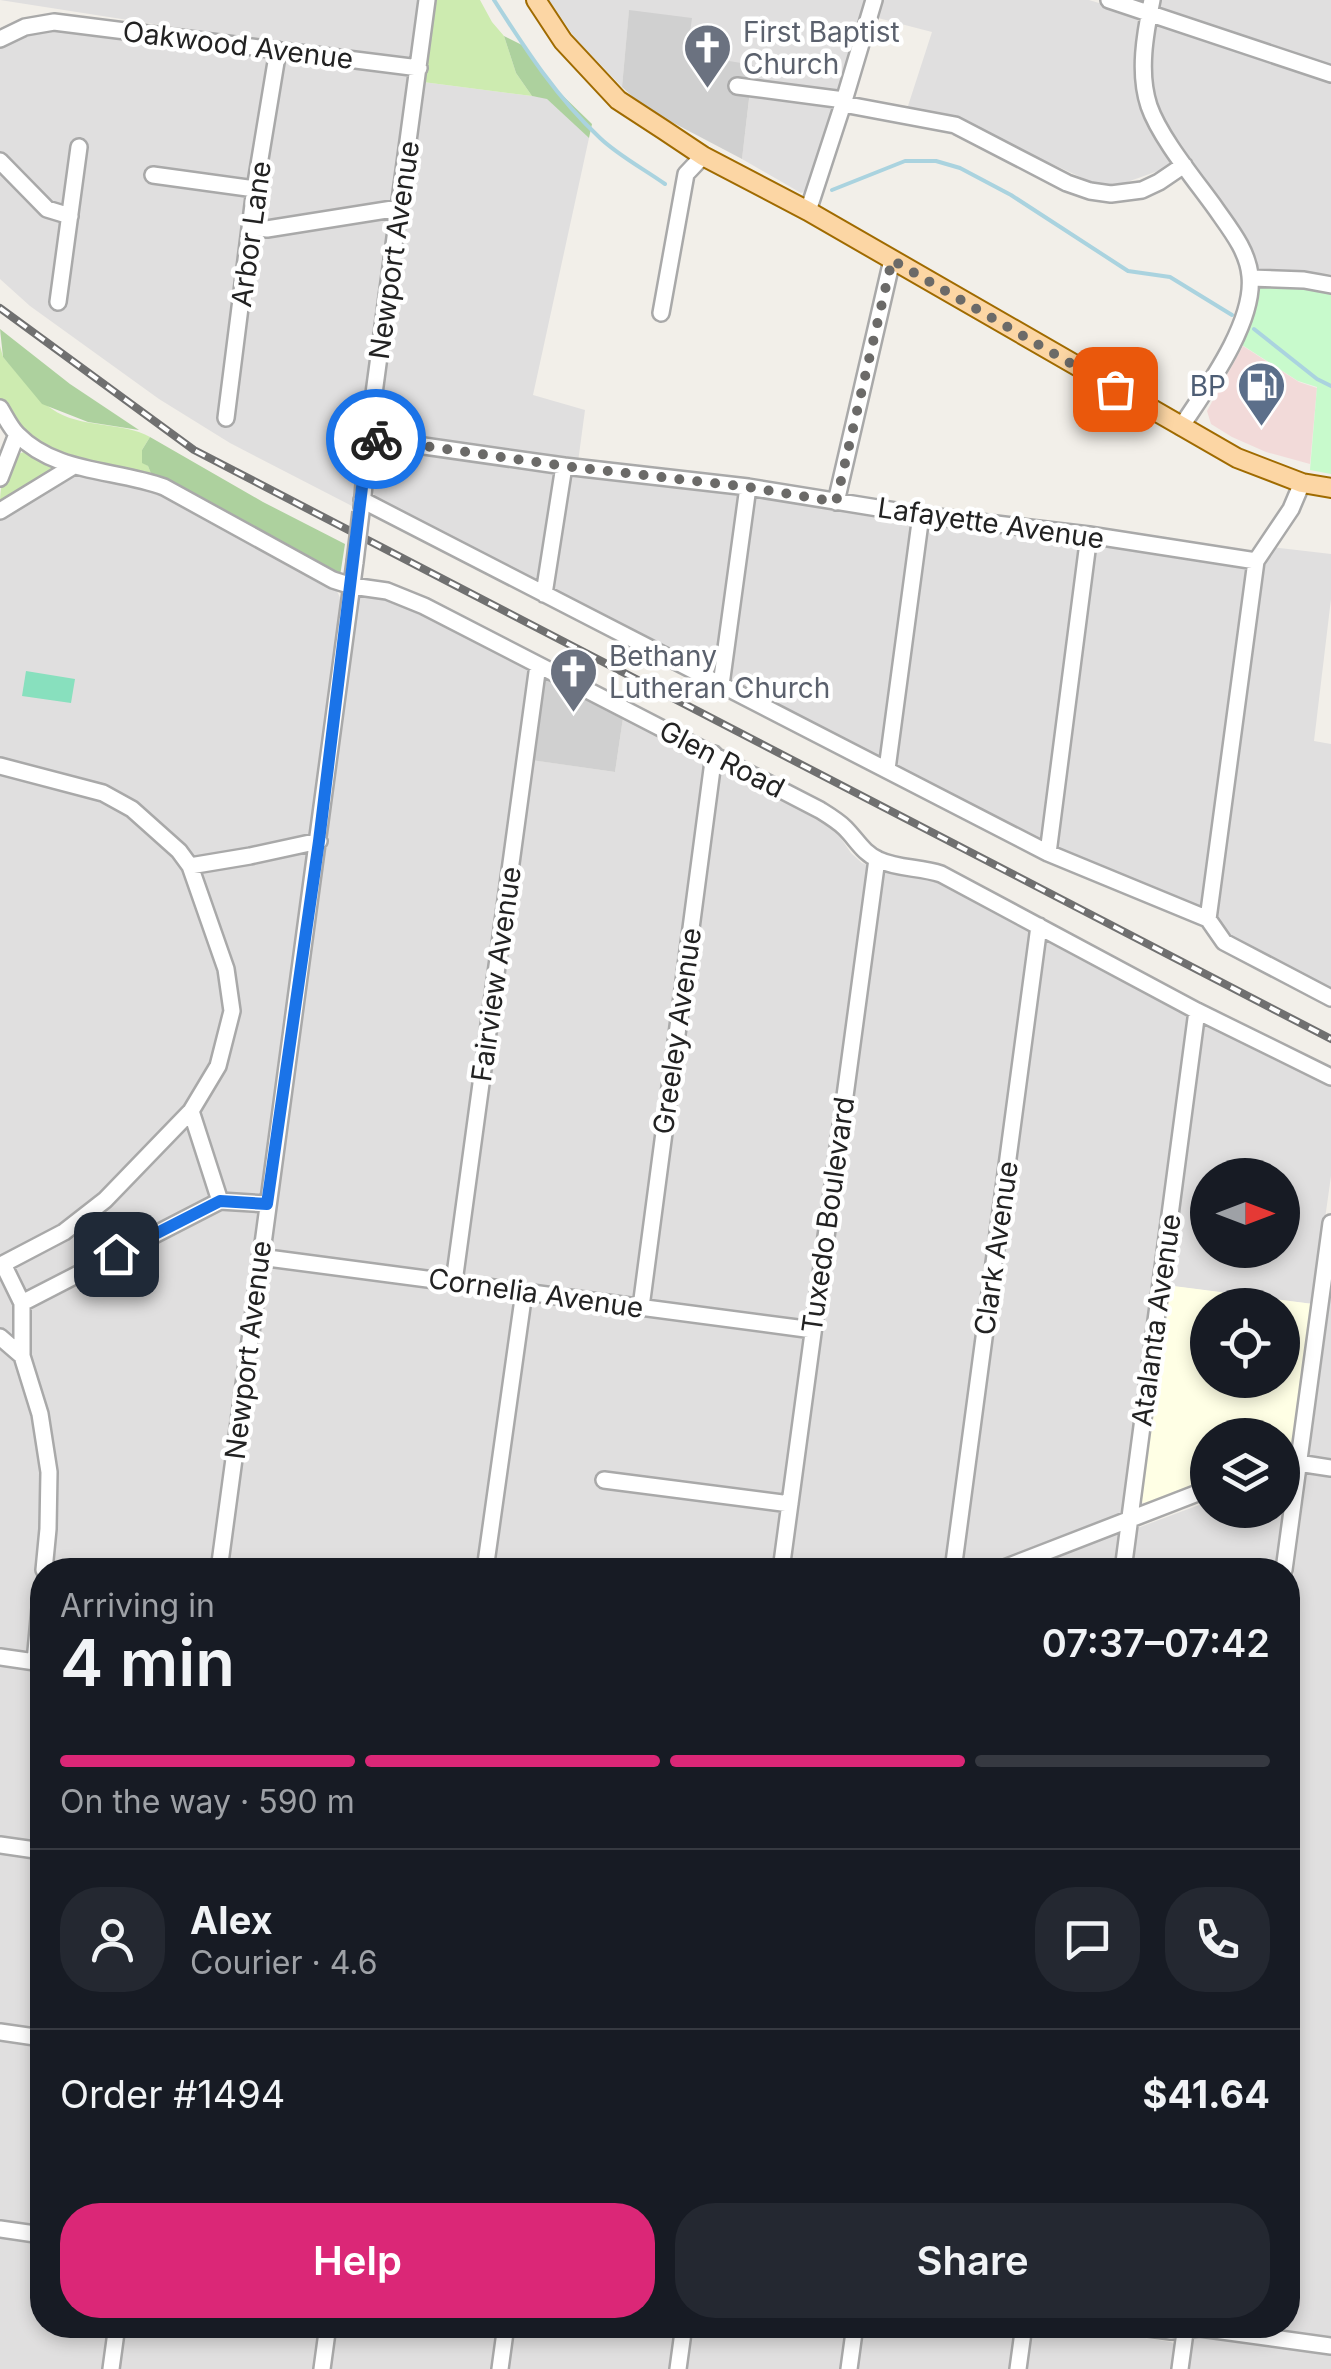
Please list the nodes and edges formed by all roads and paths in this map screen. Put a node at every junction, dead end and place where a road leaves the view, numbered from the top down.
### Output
1 (427, 0) edge
2 (536, 0) edge
3 (874, 0) edge
4 (1109, 0) edge
5 (1150, 6) edge
6 (0, 38) edge
7 (278, 50) junction
8 (419, 68) junction
9 (1331, 74) edge
10 (737, 86) dead end
11 (844, 102) junction
12 (79, 147) dead end
13 (703, 156) junction
14 (0, 160) edge
15 (1184, 166) junction
16 (153, 176) dead end
17 (255, 189) junction
18 (399, 208) junction
19 (808, 211) junction
20 (70, 216) junction
21 (251, 227) junction
22 (892, 260) junction
23 (1251, 278) junction
24 (1331, 285) edge
25 (58, 302) dead end
26 (662, 313) dead end
27 (0, 408) edge
28 (226, 418) dead end
29 (1181, 427) junction
30 (16, 434) junction
31 (368, 438) junction
32 (564, 466) junction
33 (72, 467) junction
34 (0, 478) edge
35 (1302, 483) junction
36 (748, 487) junction
37 (1331, 488) edge
38 (836, 502) junction
39 (362, 506) junction
40 (0, 511) edge
41 (922, 515) junction
42 (1089, 536) junction
43 (1256, 562) junction
44 (352, 586) junction
45 (544, 594) junction
46 (538, 666) junction
47 (721, 685) junction
48 (714, 754) junction
49 (0, 766) edge
50 (887, 769) junction
51 (319, 841) junction
52 (1048, 853) junction
53 (877, 859) junction
54 (190, 866) junction
55 (1208, 919) junction
56 (1038, 926) junction
57 (1331, 998) edge
58 (1197, 1011) junction
59 (1331, 1077) edge
60 (191, 1111) junction
61 (220, 1201) junction
62 (267, 1204) junction
63 (1331, 1223) edge
64 (260, 1257) junction
65 (2, 1263) edge
66 (454, 1282) junction
67 (524, 1292) junction
68 (22, 1303) junction
69 (641, 1307) junction
70 (813, 1330) junction
71 (0, 1337) edge
72 (22, 1356) junction
73 (1298, 1418) edge
74 (1300, 1466) edge
75 (1331, 1468) edge
76 (604, 1480) dead end
77 (1190, 1497) edge
78 (790, 1504) junction
79 (1130, 1519) junction
80 (1286, 1528) edge
81 (45, 1558) edge
82 (221, 1558) edge
83 (487, 1558) edge
84 (783, 1558) edge
85 (956, 1558) edge
86 (1030, 1558) edge
87 (1125, 1558) edge
88 (1285, 1558) edge
89 (0, 1657) edge
90 (30, 1661) edge
91 (0, 1845) edge
92 (30, 1849) edge
93 (0, 2032) edge
94 (30, 2036) edge
95 (0, 2229) edge
96 (30, 2233) edge
97 (115, 2338) edge
98 (326, 2338) edge
99 (504, 2338) edge
100 (682, 2338) edge
101 (853, 2338) edge
102 (1022, 2338) edge
103 (1184, 2338) edge
104 (1273, 2338) edge
105 (1331, 2346) edge
106 (111, 2369) edge
107 (322, 2369) edge
108 (500, 2369) edge
109 (678, 2369) edge
110 (849, 2369) edge
111 (1018, 2369) edge
112 (1180, 2369) edge

1 - 8 street, Newport Avenue
2 - 13 main road
3 - 11 street
4 - 5 street
5 - 9 street
5 - 15 street
6 - 7 street, Oakwood Avenue
7 - 8 street, Oakwood Avenue
7 - 17 street, Arbor Lane
8 - 18 street, Newport Avenue
10 - 11 street
11 - 15 street
11 - 19 street
12 - 20 street
13 - 19 main road
13 - 26 street
14 - 20 street
15 - 23 street
16 - 17 street
17 - 21 street, Arbor Lane
18 - 21 street
18 - 31 street, Newport Avenue
19 - 22 main road
20 - 25 street
21 - 28 street, Arbor Lane
22 - 29 main road
22 - 38 street
23 - 24 street
23 - 29 street
27 - 30 street, Glen Road
29 - 35 main road
30 - 33 street, Glen Road
30 - 34 street
31 - 32 street, Lafayette Avenue
31 - 39 street, Newport Avenue
32 - 36 street, Lafayette Avenue
32 - 45 street
33 - 40 street
33 - 44 street, Glen Road
35 - 37 main road
35 - 43 street
36 - 38 street, Lafayette Avenue
36 - 47 street
38 - 41 street, Lafayette Avenue
39 - 44 street, Newport Avenue, bridge
39 - 45 street
41 - 42 street, Lafayette Avenue
41 - 50 street
42 - 43 street, Lafayette Avenue
42 - 52 street
43 - 55 street
44 - 46 street, Glen Road
44 - 51 street, Newport Avenue
45 - 47 street
46 - 48 street, Glen Road
46 - 66 street, Fairview Avenue
47 - 50 street
48 - 53 street, Glen Road
48 - 69 street, Greeley Avenue
49 - 54 street
50 - 52 street
51 - 54 street
51 - 62 street, Newport Avenue
52 - 55 street
53 - 56 street
53 - 70 street, Tuxedo Boulevard
54 - 60 street
55 - 57 street
56 - 58 street
56 - 85 street, Clark Avenue
58 - 59 street
58 - 79 street, Atalanta Avenue
60 - 61 street
60 - 65 street
61 - 62 street
61 - 68 street
62 - 64 street, Newport Avenue
63 - 73 street
64 - 66 street, Cornelia Avenue
64 - 82 street, Newport Avenue
65 - 68 street
66 - 67 street, Cornelia Avenue
67 - 69 street, Cornelia Avenue
67 - 83 street
68 - 72 street
69 - 70 street, Cornelia Avenue
70 - 78 street, Tuxedo Boulevard
71 - 72 street
72 - 81 street
74 - 75 street
76 - 78 street
77 - 79 street
78 - 84 street, Tuxedo Boulevard
79 - 86 street
79 - 87 street, Atalanta Avenue
80 - 88 street
89 - 90 street
91 - 92 street
93 - 94 street
95 - 96 street
97 - 106 street
98 - 107 street
99 - 108 street
100 - 109 street
101 - 110 street
102 - 111 street
103 - 112 street
104 - 105 street

